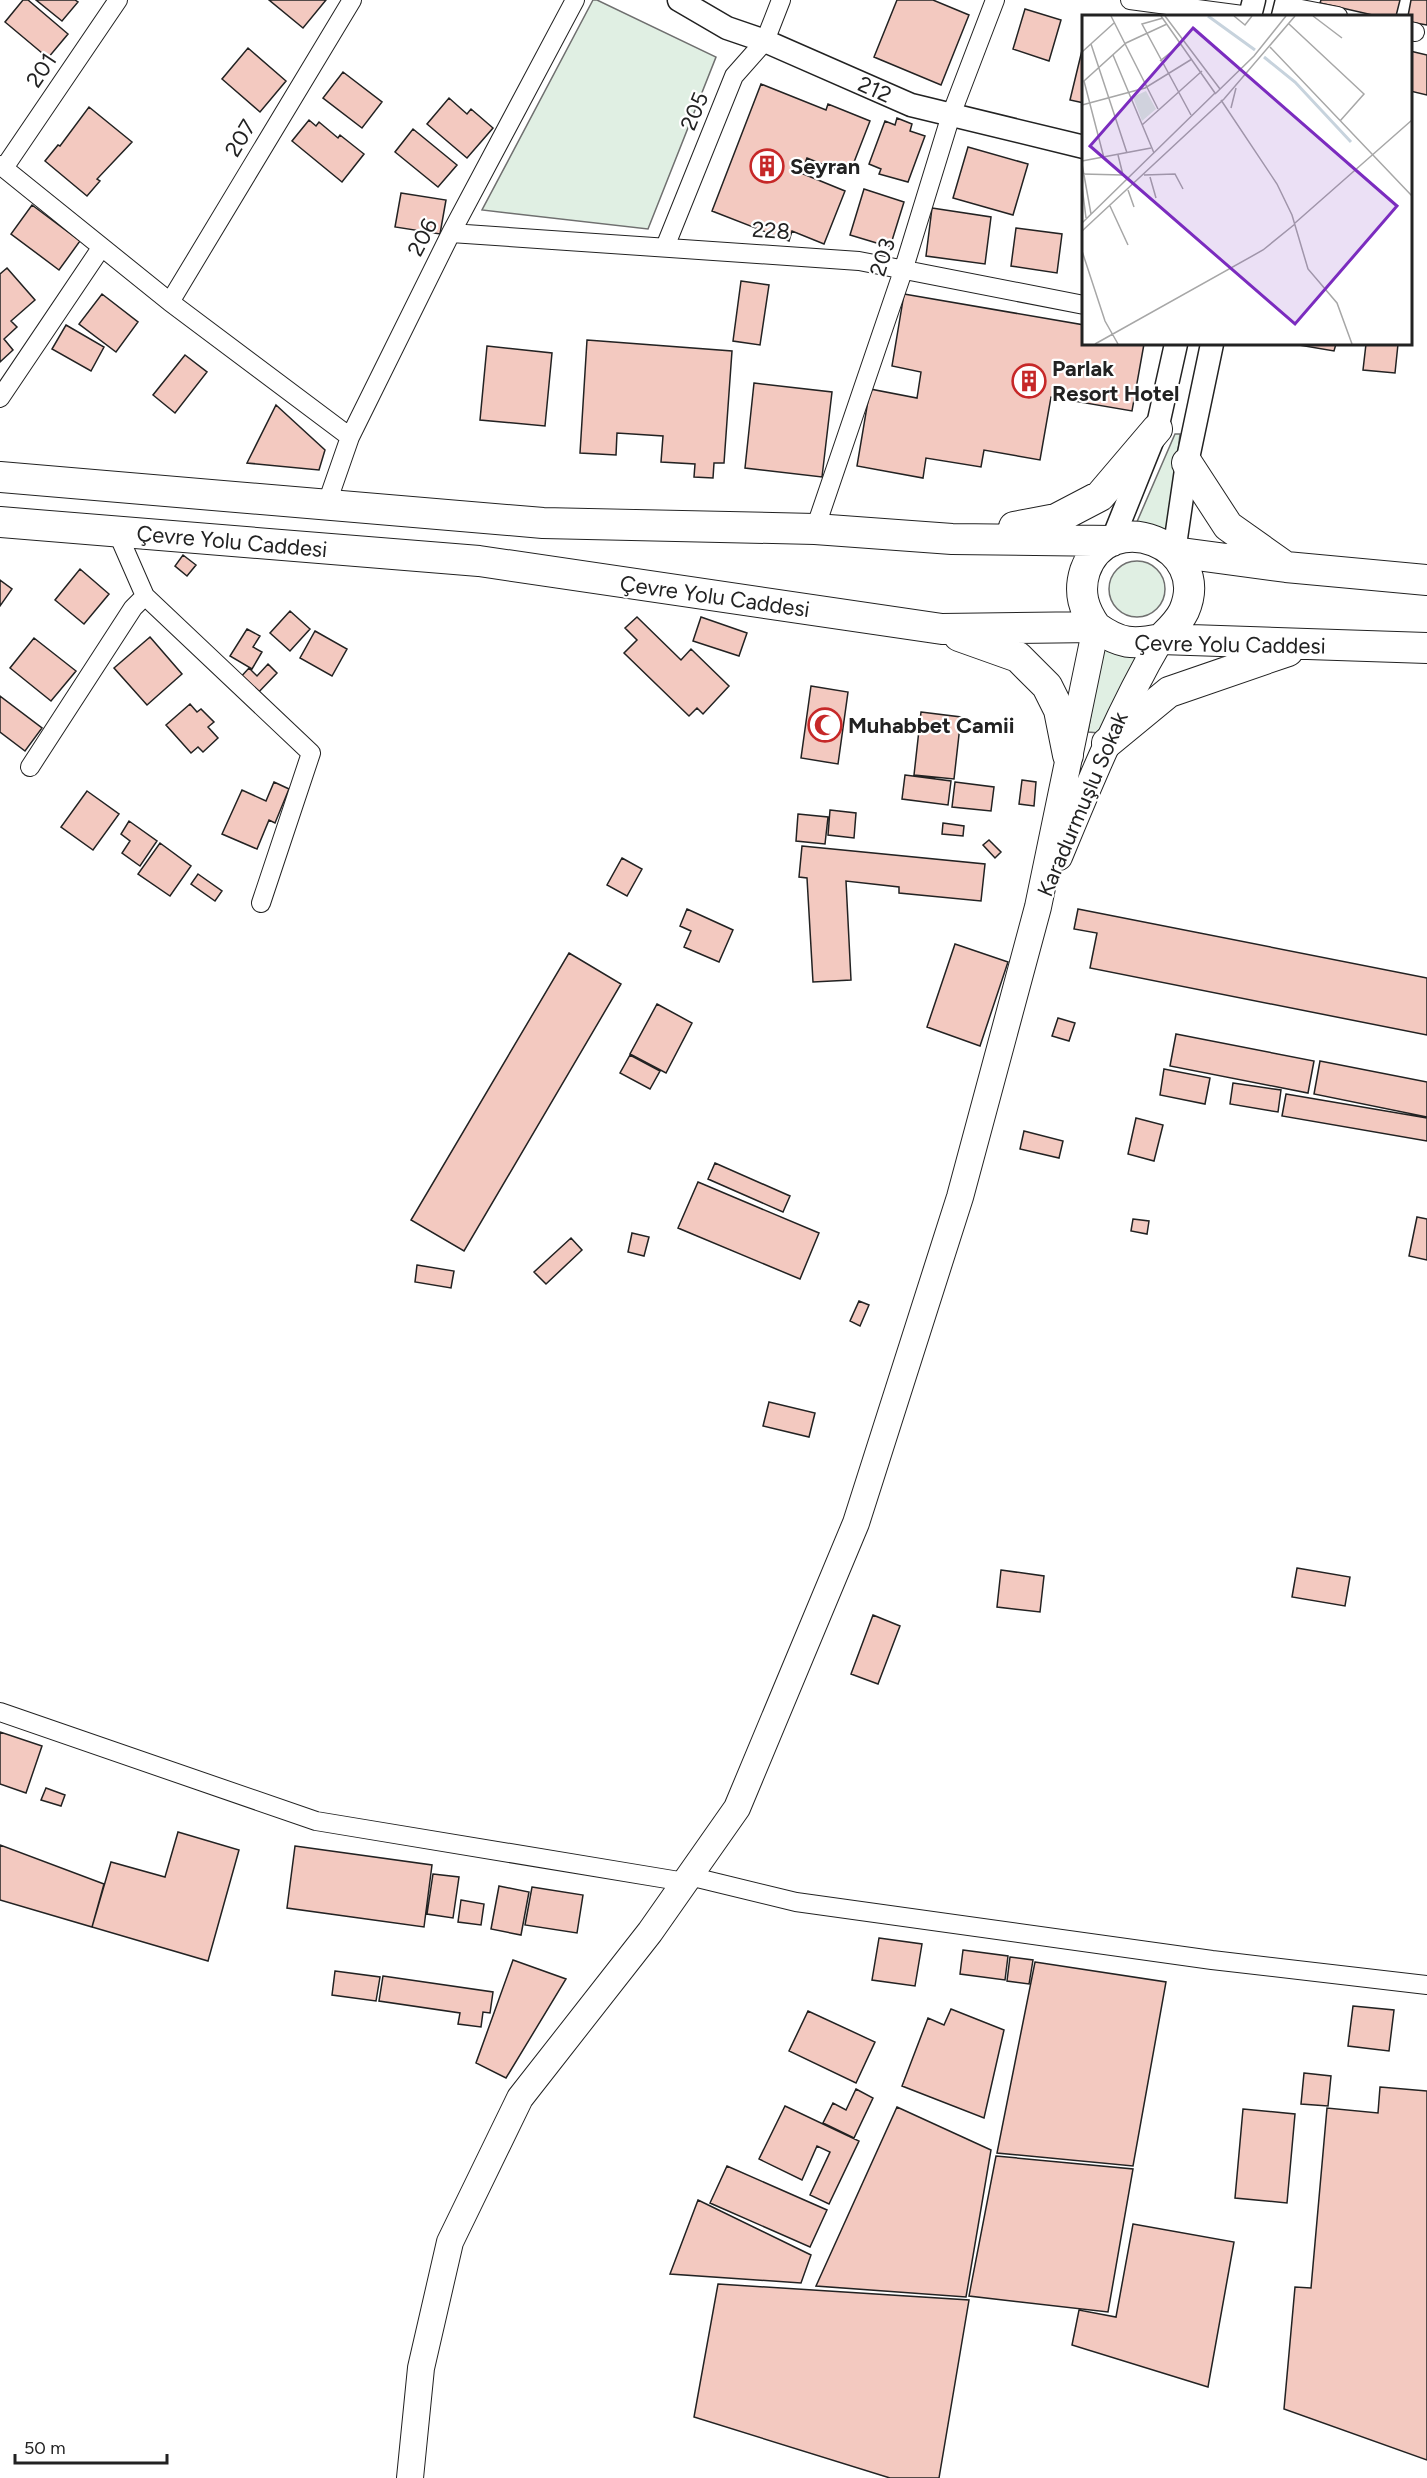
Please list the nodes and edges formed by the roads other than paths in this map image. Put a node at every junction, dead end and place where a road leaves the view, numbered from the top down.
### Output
1 (118, 0) edge
2 (352, 0) edge
3 (575, 0) edge
4 (679, 0) edge
5 (781, 0) edge
6 (995, 0) edge
7 (1130, 0) edge
8 (1254, 0) edge
9 (1285, 7) edge
10 (1242, 15) edge
11 (1250, 15) edge
12 (1332, 15) edge
13 (765, 41) junction
14 (951, 115) junction
15 (1082, 147) edge
16 (2, 166) edge
17 (451, 232) junction
18 (665, 247) junction
19 (101, 248) junction
20 (903, 271) junction
21 (170, 302) junction
22 (1082, 304) edge
23 (1176, 345) edge
24 (1212, 345) edge
25 (0, 398) edge
26 (1157, 429) junction
27 (350, 437) junction
28 (1187, 463) junction
29 (0, 477) edge
30 (327, 503) junction
31 (0, 522) edge
32 (814, 529) junction
33 (117, 532) junction
34 (952, 539) junction
35 (1112, 541) junction
36 (1174, 552) junction
37 (1286, 567) junction
38 (1427, 580) edge
39 (145, 596) junction
40 (1096, 627) junction
41 (942, 629) junction
42 (1161, 639) junction
43 (1307, 644) junction
44 (1427, 648) edge
45 (1107, 743) junction
46 (1068, 755) junction
47 (30, 767) dead end
48 (261, 903) dead end
49 (1038, 907) junction
50 (0, 1712) edge
51 (687, 1879) junction
52 (1427, 1985) edge
53 (410, 2478) edge

1 - 16 street, 201
2 - 21 street, 207
3 - 17 street, 206
4 - 13 street, 212
5 - 13 street, 205
6 - 14 street, 203
7 - 10 street
8 - 11 street
9 - 12 street
13 - 14 street, 212
13 - 18 street, 205
14 - 15 street, 212
14 - 20 street, 203
16 - 19 street
17 - 18 street, 228
17 - 27 street, 206
18 - 20 street, 228
19 - 21 street
19 - 25 street
20 - 22 street, 228
20 - 32 street, 203
21 - 27 street
23 - 26 street
24 - 28 street
26 - 34 highway
26 - 35 street
27 - 30 street, 206
28 - 36 street
28 - 37 highway
29 - 30 highway, Çevre Yolu Caddesi
30 - 32 highway, Çevre Yolu Caddesi
31 - 33 highway, Çevre Yolu Caddesi
32 - 34 highway, Çevre Yolu Caddesi
33 - 39 street
33 - 41 highway, Çevre Yolu Caddesi
34 - 35 highway, Çevre Yolu Caddesi
35 - 36 highway
35 - 40 highway
36 - 37 highway
36 - 42 highway
37 - 38 highway
39 - 47 street
39 - 48 street
40 - 41 highway, Çevre Yolu Caddesi
40 - 42 highway, Çevre Yolu Caddesi
40 - 46 main road, Karadurmuşlu Sokak
41 - 46 highway
42 - 43 highway, Çevre Yolu Caddesi
42 - 45 main road, Karadurmuşlu Sokak
43 - 44 highway, Çevre Yolu Caddesi
43 - 45 highway
45 - 49 main road, Karadurmuşlu Sokak
46 - 49 main road, Karadurmuşlu Sokak
49 - 51 main road
50 - 51 street
51 - 52 street
51 - 53 main road

